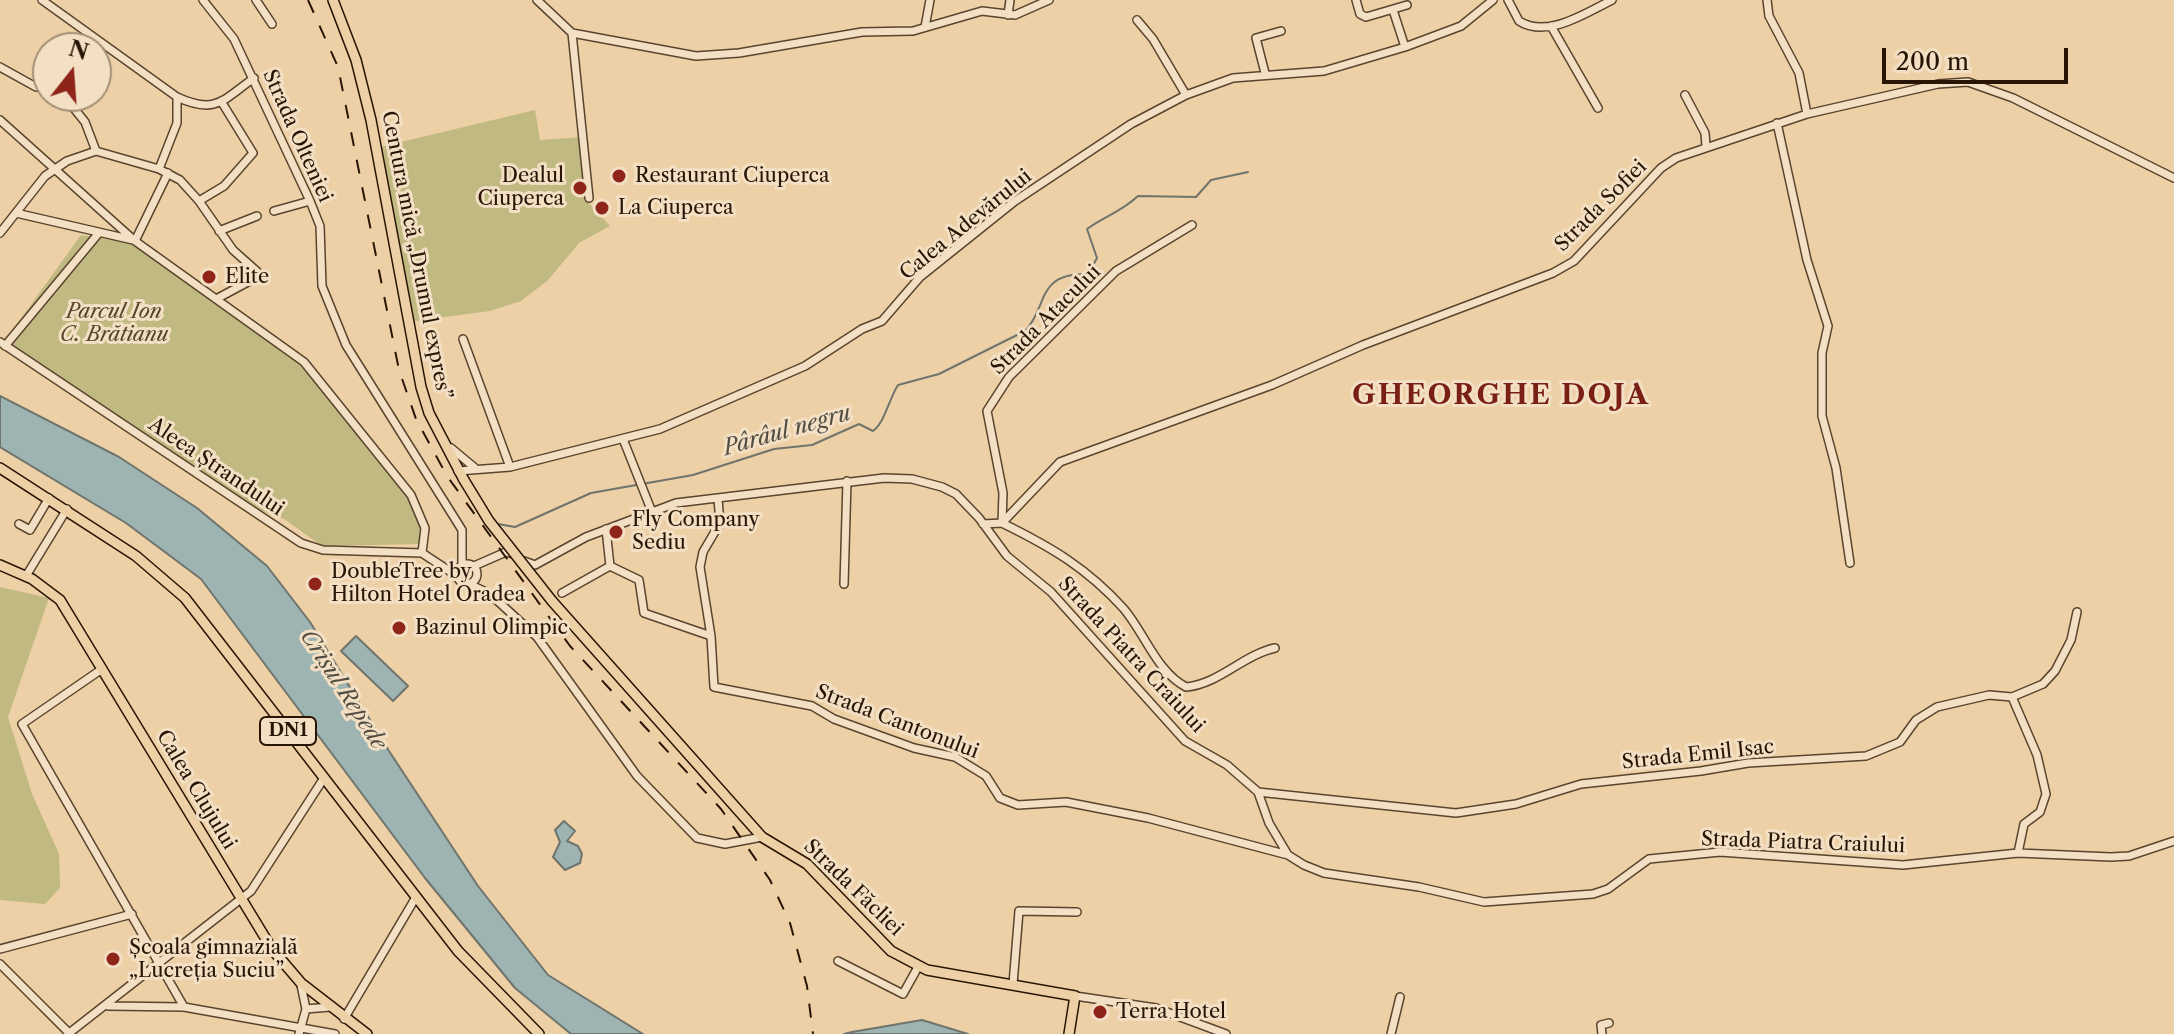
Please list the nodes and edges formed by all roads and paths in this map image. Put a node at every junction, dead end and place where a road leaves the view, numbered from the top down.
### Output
1 (42, 0) edge
2 (203, 0) edge
3 (256, 0) edge
4 (333, 0) edge
5 (537, 0) edge
6 (930, 0) edge
7 (1010, 0) edge
8 (1049, 0) edge
9 (1356, 0) edge
10 (1493, 0) edge
11 (1508, 0) edge
12 (1612, 0) edge
13 (1767, 0) edge
14 (1407, 5) dead end
15 (1393, 10) junction
16 (1008, 15) junction
17 (1137, 20) dead end
18 (272, 24) dead end
19 (1551, 26) junction
20 (925, 27) junction
21 (1281, 31) dead end
22 (572, 33) junction
23 (1405, 47) junction
24 (0, 67) edge
25 (1265, 73) junction
26 (254, 78) junction
27 (32, 85) edge
28 (1186, 95) junction
29 (1685, 95) dead end
30 (177, 97) junction
31 (221, 101) junction
32 (1598, 108) dead end
33 (77, 112) edge
34 (1807, 114) junction
35 (0, 120) edge
36 (1777, 123) junction
37 (1706, 146) junction
38 (96, 151) junction
39 (55, 168) junction
40 (159, 169) junction
41 (168, 173) junction
42 (2174, 178) edge
43 (589, 198) dead end
44 (199, 201) junction
45 (310, 201) junction
46 (274, 211) dead end
47 (16, 213) junction
48 (257, 216) dead end
49 (1192, 225) dead end
50 (219, 231) junction
51 (0, 233) edge
52 (98, 234) junction
53 (135, 241) junction
54 (218, 298) junction
55 (463, 339) dead end
56 (3, 344) edge
57 (623, 439) junction
58 (443, 440) junction
59 (510, 467) junction
60 (0, 468) edge
61 (481, 469) junction
62 (461, 476) junction
63 (847, 481) junction
64 (49, 498) junction
65 (718, 499) junction
66 (67, 509) junction
67 (652, 512) junction
68 (1002, 523) junction
69 (19, 524) dead end
70 (983, 524) junction
71 (606, 529) junction
72 (422, 553) junction
73 (434, 559) junction
74 (1850, 563) dead end
75 (0, 565) edge
76 (610, 566) junction
77 (470, 568) junction
78 (26, 576) junction
79 (457, 576) junction
80 (469, 584) junction
81 (844, 584) dead end
82 (562, 593) dead end
83 (490, 594) junction
84 (2077, 612) dead end
85 (711, 636) junction
86 (1275, 648) dead end
87 (102, 669) junction
88 (2012, 697) junction
89 (324, 778) junction
90 (1258, 792) junction
91 (762, 837) junction
92 (2174, 841) edge
93 (2018, 853) junction
94 (1288, 855) junction
95 (416, 897) junction
96 (240, 900) junction
97 (1077, 912) dead end
98 (132, 914) junction
99 (0, 949) edge
100 (838, 961) dead end
101 (156, 963) junction
102 (0, 964) edge
103 (918, 967) junction
104 (301, 983) junction
105 (1013, 984) junction
106 (1075, 996) junction
107 (1400, 997) dead end
108 (104, 1006) junction
109 (184, 1007) junction
110 (330, 1007) junction
111 (306, 1009) junction
112 (344, 1019) junction
113 (1609, 1023) dead end
114 (300, 1030) edge
115 (364, 1033) edge
116 (69, 1034) edge
117 (335, 1034) edge
118 (539, 1034) edge
119 (1069, 1034) edge
120 (1226, 1034) edge
121 (1391, 1034) edge
122 (1602, 1034) edge

1 - 30 street
2 - 26 street, Strada Olteniei
3 - 18 street
4 - 58 main road, Centura mică „Drumul expres”
5 - 22 street
6 - 20 street
7 - 16 street
8 - 16 street
9 - 15 street
10 - 23 street, Calea Adevărului
11 - 19 street
12 - 19 street
13 - 34 street
14 - 15 street
15 - 23 street
16 - 20 street
17 - 28 street
19 - 32 street
20 - 22 street
21 - 25 street
22 - 43 street
23 - 25 street, Calea Adevărului
24 - 27 street
25 - 28 street, Calea Adevărului
26 - 31 street
26 - 45 street, Strada Olteniei
28 - 57 street, Calea Adevărului
29 - 37 street
30 - 31 street
30 - 40 street
31 - 44 street
33 - 38 street
34 - 36 street, Strada Sofiei
34 - 42 street, Strada Sofiei
35 - 39 street
36 - 37 street, Strada Sofiei
36 - 74 street
37 - 68 street, Strada Sofiei
38 - 39 street
38 - 40 street
39 - 47 street
39 - 53 street
40 - 41 street
41 - 44 street
41 - 53 street
44 - 50 street
45 - 46 street
45 - 77 street, Strada Olteniei
47 - 51 street
47 - 52 street
48 - 50 street
49 - 68 street, Strada Atacului
50 - 54 street
52 - 53 street
52 - 56 street
53 - 54 street
54 - 72 street
55 - 59 street
56 - 72 street, Aleea Ștrandului
57 - 59 street, Calea Adevărului
57 - 67 street
58 - 61 street
58 - 62 main road, Centura mică „Drumul expres”
59 - 61 street, Calea Adevărului
60 - 64 main road, DN1
61 - 62 street, Calea Adevărului
62 - 91 main road, Centura mică „Drumul expres”, bridge
63 - 65 street, Strada Piatra Craiului
63 - 70 street, Strada Piatra Craiului
63 - 81 street
64 - 66 main road, DN1
64 - 69 street
65 - 67 street, Strada Piatra Craiului
65 - 85 street
66 - 78 street
66 - 89 main road, DN1
67 - 71 street, Strada Piatra Craiului
68 - 70 street
68 - 86 street
70 - 90 street, Strada Piatra Craiului
71 - 76 street
71 - 77 street, Strada Piatra Craiului
72 - 73 street, Aleea Ștrandului
73 - 77 street, Aleea Ștrandului
73 - 79 street, Aleea Ștrandului
75 - 78 main road, Calea Clujului
76 - 82 street
76 - 85 street
77 - 79 street
77 - 80 street
77 - 83 street
78 - 87 main road, Calea Clujului
79 - 80 street, Aleea Ștrandului
80 - 83 street, Aleea Ștrandului
83 - 91 street
84 - 88 street, Strada Emil Isac
85 - 94 street, Strada Cantonului
87 - 96 main road, Calea Clujului
87 - 98 street
88 - 90 street, Strada Emil Isac
88 - 93 street
89 - 95 main road, DN1
89 - 96 street
90 - 94 street, Strada Piatra Craiului
91 - 103 main road, Strada Făcliei
92 - 93 street, Strada Piatra Craiului
93 - 94 street, Strada Piatra Craiului
95 - 112 street
95 - 118 main road, DN1
96 - 101 street
96 - 104 main road, Calea Clujului
97 - 105 street
98 - 99 street
98 - 101 street
100 - 103 street
101 - 108 street
101 - 109 street
102 - 116 street
103 - 105 main road, Strada Făcliei
104 - 110 main road, Calea Clujului
104 - 111 street
105 - 106 main road, Strada Făcliei
106 - 119 main road
106 - 120 street, Strada Făcliei
107 - 121 street
108 - 109 street
108 - 116 street
109 - 114 street
110 - 111 street
110 - 112 main road, Calea Clujului
111 - 114 street
112 - 115 main road, Calea Clujului
113 - 122 street
114 - 117 street

